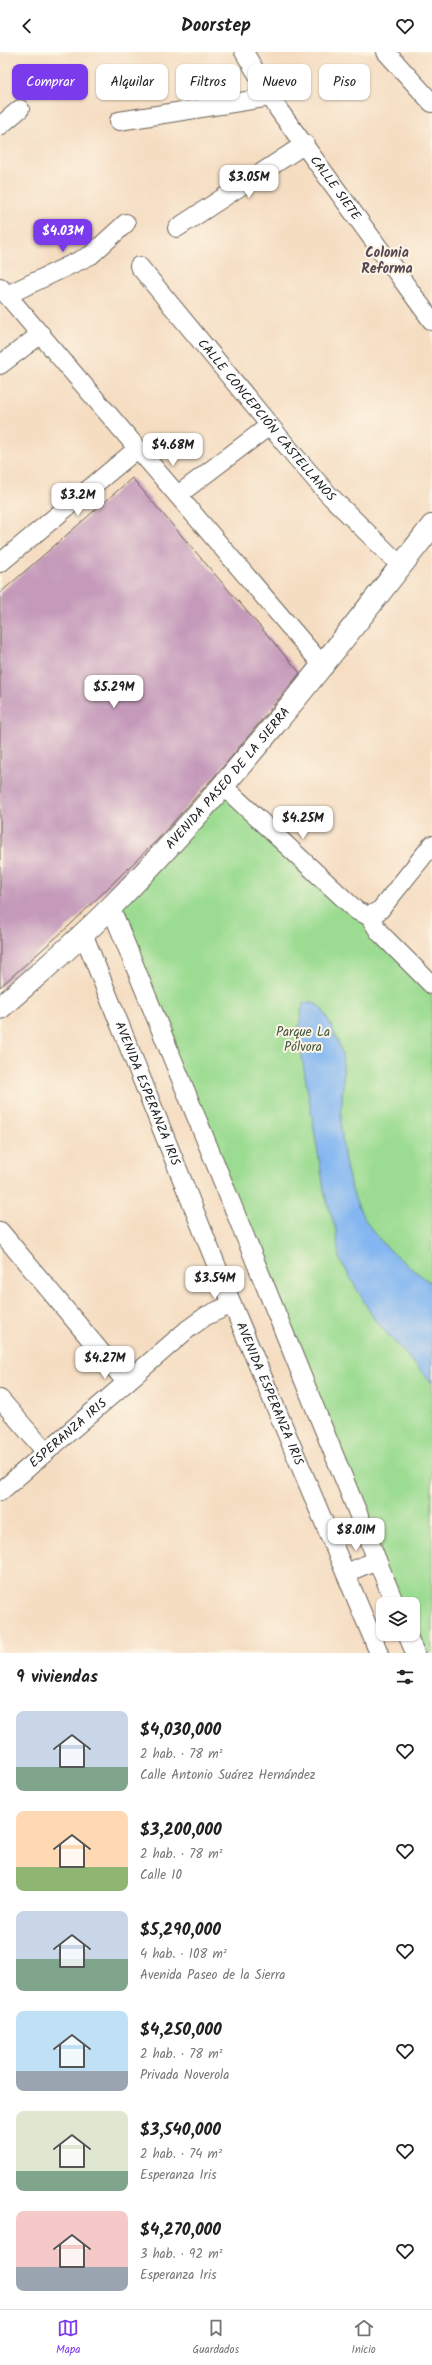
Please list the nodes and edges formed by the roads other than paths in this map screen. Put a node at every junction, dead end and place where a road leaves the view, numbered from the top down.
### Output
1 (244, 52) edge
2 (386, 52) edge
3 (251, 64) edge
4 (252, 100) edge
5 (273, 100) edge
6 (432, 103) edge
7 (20, 108) dead end
8 (119, 121) dead end
9 (0, 126) edge
10 (305, 144) junction
11 (126, 223) dead end
12 (177, 228) dead end
13 (139, 266) dead end
14 (4, 291) edge
15 (432, 321) edge
16 (41, 334) junction
17 (0, 365) edge
18 (268, 426) junction
19 (137, 449) junction
20 (178, 495) junction
21 (432, 526) edge
22 (0, 563) edge
23 (401, 566) junction
24 (324, 667) junction
25 (223, 786) junction
26 (432, 845) edge
27 (111, 908) junction
28 (369, 916) junction
29 (83, 933) junction
30 (432, 984) edge
31 (0, 1008) edge
32 (0, 1231) edge
33 (232, 1304) junction
34 (126, 1382) junction
35 (0, 1399) edge
36 (45, 1451) junction
37 (0, 1492) edge
38 (377, 1560) junction
39 (346, 1573) junction
40 (392, 1597) edge
41 (410, 1641) edge
42 (379, 1653) edge
43 (415, 1653) edge

1 - 3 street, CALLE SIETE
2 - 6 street
4 - 8 street
5 - 10 street, CALLE SIETE
7 - 9 street
10 - 12 street
10 - 15 street, CALLE SIETE
11 - 14 street
13 - 18 street, CALLE CONCEPCIÓN CASTELLANOS
14 - 16 street
16 - 17 street
16 - 19 street
18 - 20 street
18 - 23 street, CALLE CONCEPCIÓN CASTELLANOS
19 - 20 street
19 - 22 street
20 - 24 street
21 - 23 main road, AVENIDA PASEO DE LA SIERRA
23 - 24 main road, AVENIDA PASEO DE LA SIERRA
24 - 25 main road, AVENIDA PASEO DE LA SIERRA
25 - 27 main road, AVENIDA PASEO DE LA SIERRA
25 - 28 street
26 - 28 street
27 - 29 main road, AVENIDA PASEO DE LA SIERRA
27 - 38 street
28 - 30 street
29 - 31 main road, AVENIDA PASEO DE LA SIERRA
29 - 33 street, AVENIDA ESPERANZA IRIS
32 - 34 street
33 - 34 street, ESPERANZA IRIS
33 - 39 street, AVENIDA ESPERANZA IRIS
34 - 36 street, ESPERANZA IRIS
35 - 36 street
36 - 37 street, ESPERANZA IRIS
38 - 39 street
38 - 40 street
39 - 42 street, AVENIDA ESPERANZA IRIS
41 - 43 street

